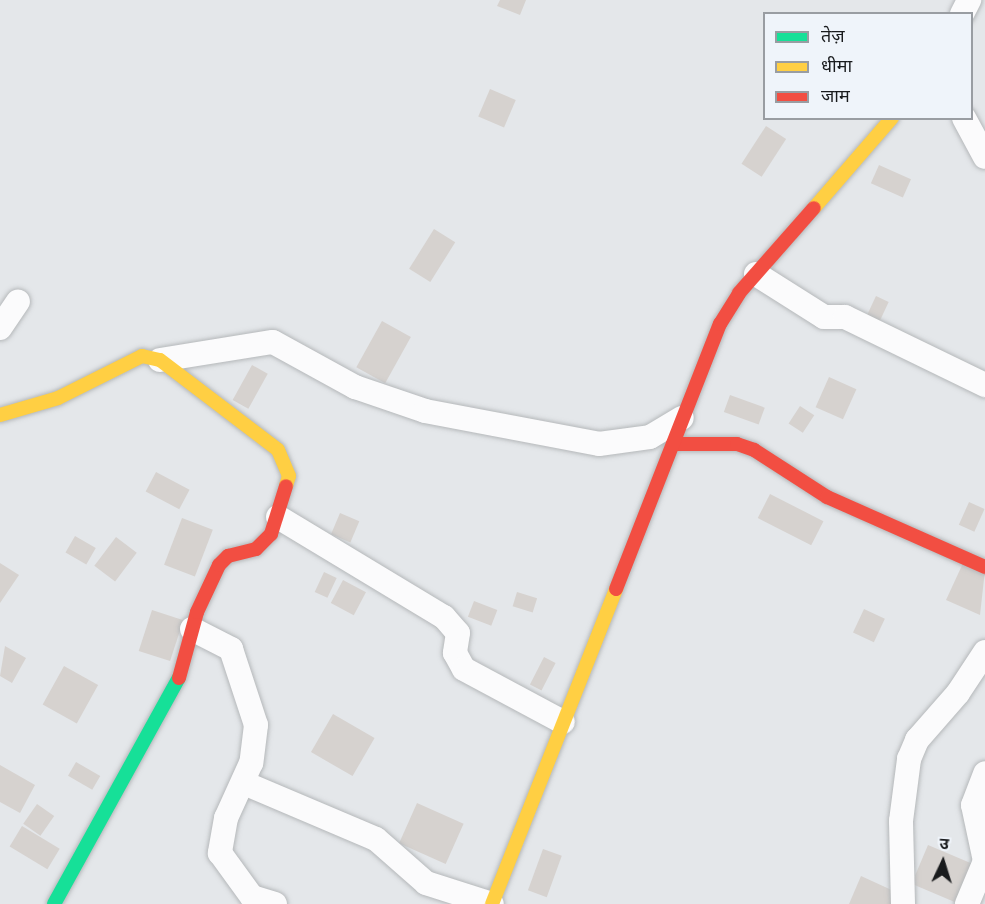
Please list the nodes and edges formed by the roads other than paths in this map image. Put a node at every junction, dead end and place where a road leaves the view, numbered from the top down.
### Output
1 (890, 120) edge
2 (965, 120) edge
3 (985, 157) edge
4 (756, 274) junction
5 (18, 301) dead end
6 (0, 328) edge
7 (160, 360) junction
8 (985, 385) edge
9 (0, 415) edge
10 (682, 418) junction
11 (673, 444) junction
12 (278, 517) junction
13 (985, 567) edge
14 (192, 628) junction
15 (985, 652) edge
16 (563, 722) junction
17 (985, 773) edge
18 (244, 783) junction
19 (54, 904) edge
20 (275, 904) edge
21 (492, 904) edge
22 (903, 904) edge
23 (967, 904) edge

1 - 4 street
2 - 3 street
4 - 8 street
4 - 10 street
5 - 6 street
7 - 9 street
7 - 10 street
7 - 12 street
10 - 11 street
11 - 13 street
11 - 16 street
12 - 14 street
12 - 16 street
14 - 18 street
14 - 19 street
15 - 22 street
16 - 21 street
17 - 23 street
18 - 20 street
18 - 21 street

